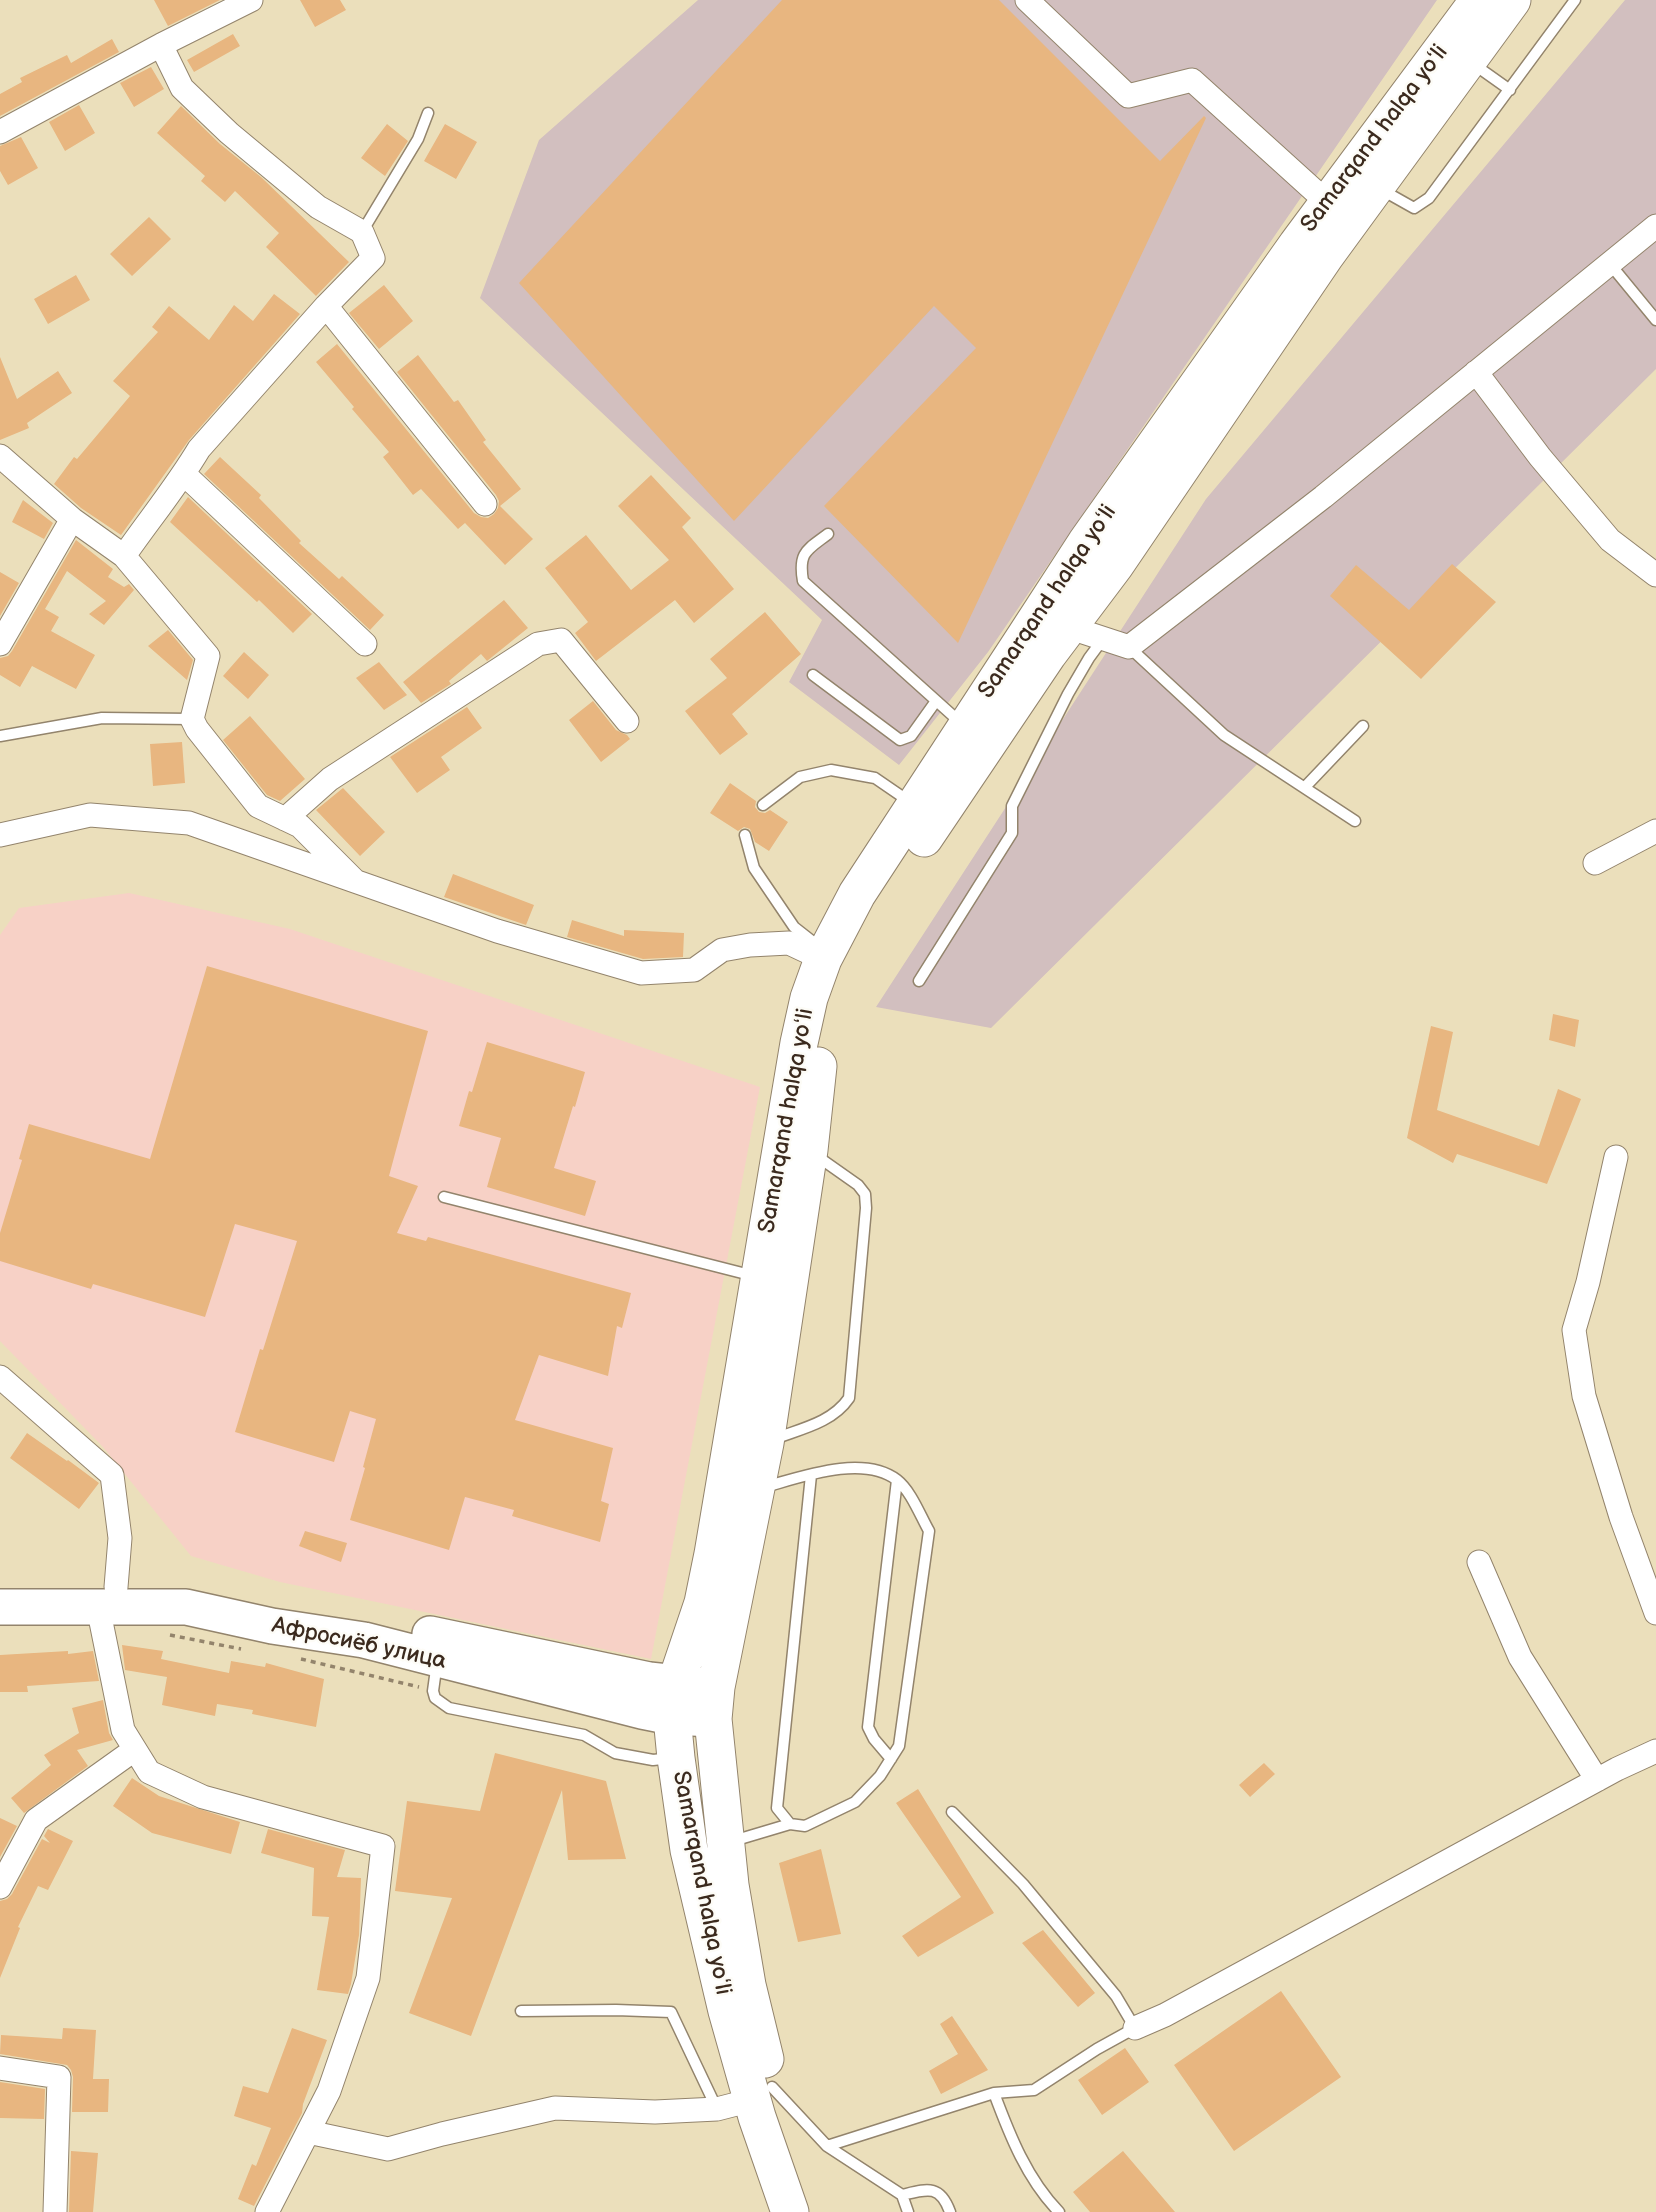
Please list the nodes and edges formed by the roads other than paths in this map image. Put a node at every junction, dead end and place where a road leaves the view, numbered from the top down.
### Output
1 (251, 0) edge
2 (1027, 0) edge
3 (1479, 0) edge
4 (1512, 0) edge
5 (1575, 0) edge
6 (161, 45) junction
7 (1468, 60) junction
8 (1510, 90) junction
9 (428, 113) dead end
10 (0, 132) edge
11 (1376, 187) junction
12 (1329, 204) junction
13 (1656, 226) edge
14 (362, 232) junction
15 (1610, 264) junction
16 (326, 306) junction
17 (1656, 320) edge
18 (1476, 372) junction
19 (0, 456) edge
20 (184, 474) junction
21 (485, 504) dead end
22 (72, 519) junction
23 (828, 534) dead end
24 (124, 556) junction
25 (1656, 575) edge
26 (1103, 639) junction
27 (1047, 640) junction
28 (0, 644) edge
29 (365, 644) dead end
30 (1129, 647) junction
31 (813, 675) dead end
32 (936, 701) junction
33 (192, 719) junction
34 (627, 721) dead end
35 (1363, 726) dead end
36 (966, 727) junction
37 (0, 736) edge
38 (1305, 786) junction
39 (763, 805) dead end
40 (915, 805) junction
41 (285, 819) junction
42 (1355, 821) dead end
43 (1656, 831) edge
44 (0, 835) edge
45 (745, 835) dead end
46 (1595, 863) dead end
47 (355, 881) junction
48 (825, 955) junction
49 (919, 981) dead end
50 (809, 1150) junction
51 (1616, 1157) dead end
52 (444, 1197) dead end
53 (760, 1278) junction
54 (0, 1377) edge
55 (765, 1443) junction
56 (811, 1475) junction
57 (897, 1480) junction
58 (755, 1490) junction
59 (1479, 1562) dead end
60 (0, 1590) edge
61 (107, 1597) junction
62 (0, 1607) edge
63 (1656, 1613) edge
64 (435, 1675) junction
65 (674, 1700) junction
66 (714, 1703) junction
67 (134, 1750) junction
68 (1656, 1751) edge
69 (676, 1758) junction
70 (891, 1759) junction
71 (1597, 1780) junction
72 (951, 1812) dead end
73 (790, 1824) junction
74 (726, 1842) junction
75 (0, 1887) edge
76 (521, 2011) dead end
77 (1135, 2028) junction
78 (0, 2068) edge
79 (994, 2093) junction
80 (762, 2094) junction
81 (717, 2109) junction
82 (309, 2132) junction
83 (827, 2146) junction
84 (902, 2195) junction
85 (55, 2212) edge
86 (267, 2212) edge
87 (790, 2212) edge
88 (815, 2212) edge
89 (908, 2212) edge
90 (950, 2212) edge
91 (1059, 2212) edge

1 - 6 street
2 - 12 street
3 - 12 highway, Samarqand halqa yoʻli
4 - 7 highway, Samarqand halqa yoʻli
5 - 8 lane
6 - 10 street
6 - 14 street
7 - 8 lane
7 - 11 highway, Samarqand halqa yoʻli
8 - 11 lane
9 - 14 lane
11 - 27 highway, Samarqand halqa yoʻli
12 - 27 highway, Samarqand halqa yoʻli
13 - 15 street
14 - 16 street
15 - 17 lane
15 - 18 street
16 - 20 street
16 - 21 street
18 - 25 street
18 - 30 street
19 - 22 street
20 - 24 street
20 - 29 street
22 - 24 street
22 - 28 street
23 - 32 lane
24 - 33 street
26 - 27 street
26 - 30 street
26 - 49 lane
27 - 36 highway, Samarqand halqa yoʻli
27 - 50 highway, Samarqand halqa yoʻli
30 - 38 lane
31 - 32 lane
32 - 36 lane
33 - 37 lane
33 - 41 street
34 - 41 street
35 - 38 lane
36 - 40 highway, Samarqand halqa yoʻli
38 - 42 lane
39 - 40 lane
40 - 48 highway, Samarqand halqa yoʻli
41 - 47 street
43 - 46 street
44 - 47 street
45 - 48 lane
47 - 48 street
48 - 53 highway, Samarqand halqa yoʻli
50 - 55 highway, Samarqand halqa yoʻli
50 - 55 lane
51 - 63 street
52 - 53 lane
53 - 65 highway, Samarqand halqa yoʻli
54 - 61 street
55 - 58 highway, Samarqand halqa yoʻli
56 - 57 lane
56 - 58 lane
56 - 73 lane
57 - 70 lane
57 - 70 lane
58 - 66 highway, Samarqand halqa yoʻli
59 - 71 street
60 - 61 main road, Афросиёб улица
61 - 62 main road, Афросиёб улица
61 - 64 main road, Афросиёб улица
61 - 65 main road, Афросиёб улица
61 - 67 street
64 - 65 main road, Афросиёб улица
64 - 69 lane
65 - 66 main road, Афросиёб улица
65 - 69 highway, Samarqand halqa yoʻli
66 - 74 highway, Samarqand halqa yoʻli
67 - 75 street
67 - 82 street
68 - 71 street
69 - 80 highway, Samarqand halqa yoʻli
70 - 73 lane
71 - 77 street
72 - 77 lane
73 - 74 lane
74 - 80 highway, Samarqand halqa yoʻli
76 - 81 lane
77 - 79 lane
78 - 85 street
79 - 83 lane
79 - 91 lane
80 - 81 street
80 - 83 lane
80 - 87 highway, Samarqand halqa yoʻli
80 - 88 highway, Samarqand halqa yoʻli
81 - 82 street
82 - 86 street
83 - 84 lane
84 - 89 lane
84 - 90 lane

